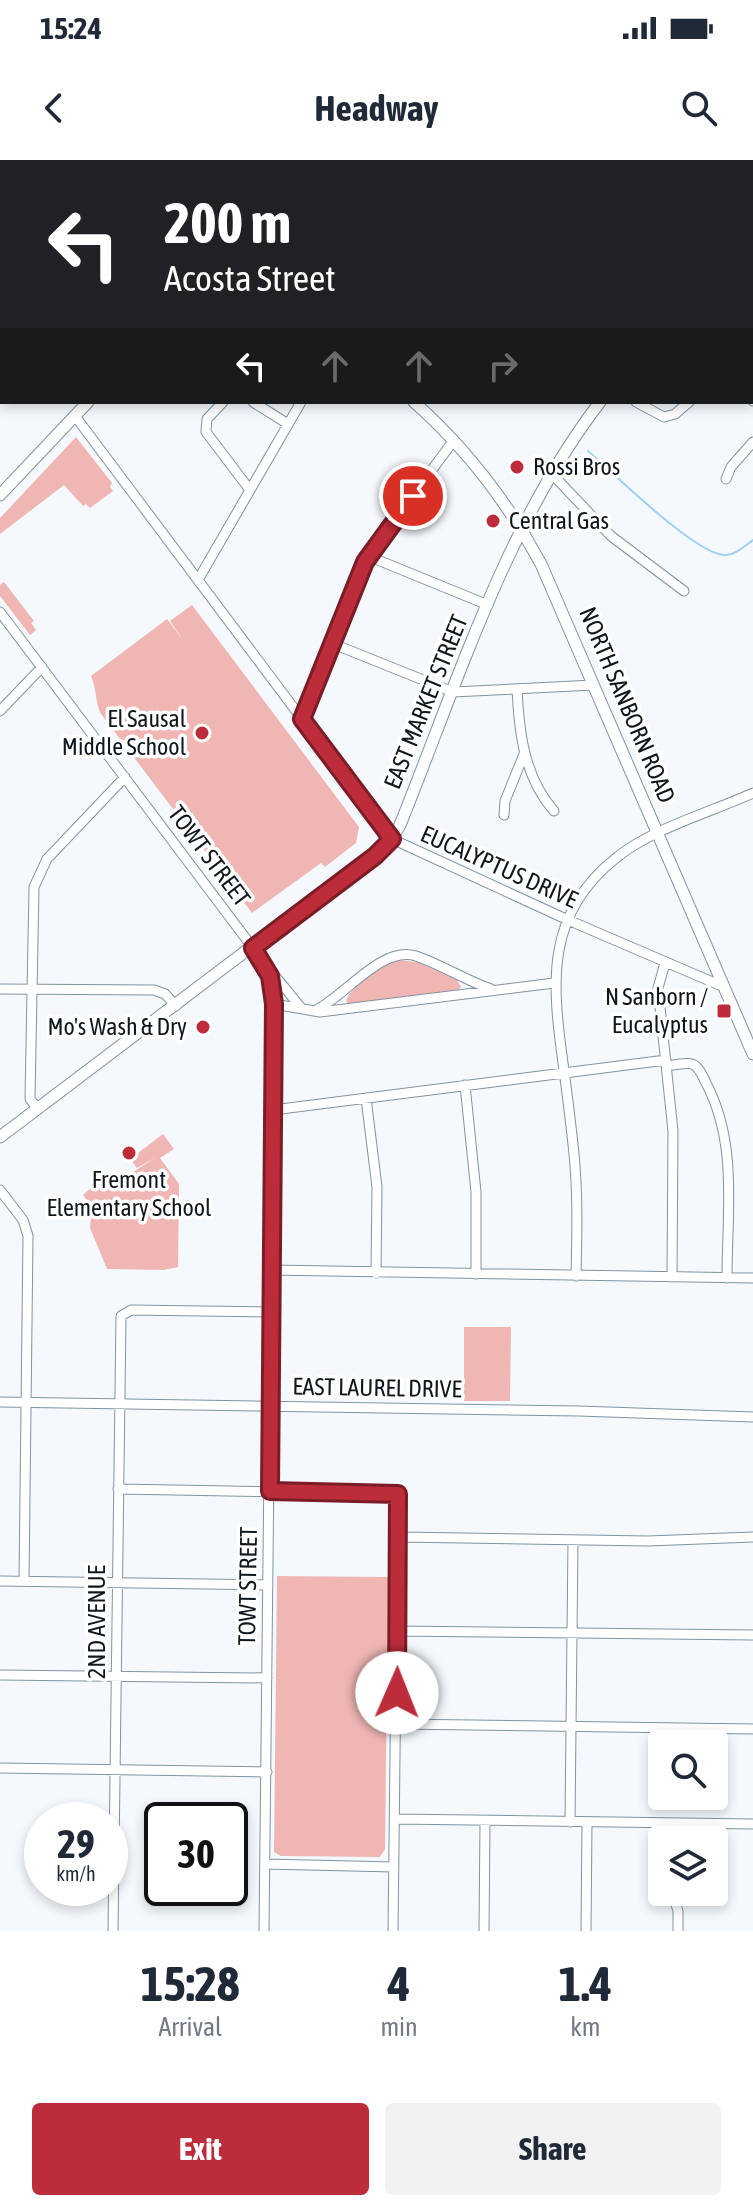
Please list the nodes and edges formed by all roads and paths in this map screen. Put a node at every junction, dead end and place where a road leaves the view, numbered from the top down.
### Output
1 (86, 404) edge
2 (221, 404) edge
3 (256, 404) edge
4 (300, 404) edge
5 (416, 404) edge
6 (599, 404) edge
7 (640, 404) edge
8 (687, 404) edge
9 (75, 416) junction
10 (288, 424) junction
11 (454, 440) junction
12 (753, 442) edge
13 (552, 474) junction
14 (726, 479) dead end
15 (250, 490) junction
16 (0, 495) edge
17 (521, 529) junction
18 (368, 556) junction
19 (198, 580) junction
20 (684, 591) dead end
21 (488, 605) junction
22 (0, 612) edge
23 (331, 643) junction
24 (42, 667) junction
25 (594, 685) junction
26 (517, 689) junction
27 (453, 692) junction
28 (0, 711) edge
29 (302, 719) junction
30 (524, 754) junction
31 (125, 777) junction
32 (753, 793) edge
33 (554, 811) dead end
34 (504, 815) dead end
35 (658, 834) junction
36 (392, 839) junction
37 (568, 920) junction
38 (253, 948) junction
39 (262, 959) junction
40 (665, 963) junction
41 (457, 975) junction
42 (554, 983) junction
43 (724, 987) junction
44 (347, 988) junction
45 (0, 989) edge
46 (31, 989) junction
47 (498, 990) junction
48 (453, 996) junction
49 (274, 1004) junction
50 (176, 1006) junction
51 (354, 1009) junction
52 (307, 1010) junction
53 (753, 1054) edge
54 (666, 1063) junction
55 (564, 1073) junction
56 (465, 1085) junction
57 (366, 1098) junction
58 (38, 1109) junction
59 (273, 1110) junction
60 (0, 1137) edge
61 (0, 1190) edge
62 (271, 1270) junction
63 (376, 1273) junction
64 (476, 1274) junction
65 (576, 1276) junction
66 (672, 1277) junction
67 (727, 1278) junction
68 (753, 1278) edge
69 (270, 1312) junction
70 (0, 1402) edge
71 (26, 1402) junction
72 (119, 1404) junction
73 (269, 1406) junction
74 (753, 1417) edge
75 (118, 1489) junction
76 (270, 1491) junction
77 (398, 1537) junction
78 (753, 1537) edge
79 (573, 1540) junction
80 (0, 1581) edge
81 (24, 1581) junction
82 (118, 1583) junction
83 (268, 1585) junction
84 (398, 1631) junction
85 (573, 1633) junction
86 (753, 1635) edge
87 (0, 1675) edge
88 (117, 1676) junction
89 (267, 1678) junction
90 (396, 1724) junction
91 (571, 1726) junction
92 (753, 1729) edge
93 (0, 1768) edge
94 (115, 1770) junction
95 (267, 1772) junction
96 (395, 1819) junction
97 (485, 1821) junction
98 (570, 1822) junction
99 (587, 1823) junction
100 (753, 1824) edge
101 (265, 1864) junction
102 (394, 1867) junction
103 (676, 1906) edge
104 (113, 1931) edge
105 (264, 1931) edge
106 (393, 1931) edge
107 (484, 1931) edge
108 (586, 1931) edge
109 (678, 1931) edge

1 - 9 main road
2 - 15 street
3 - 10 street
4 - 10 street
5 - 11 main road, NORTH SANBORN ROAD
6 - 13 main road, EAST MARKET STREET
7 - 8 street
9 - 16 main road
9 - 19 street, EUCALYPTUS DRIVE
10 - 15 street
11 - 17 main road, NORTH SANBORN ROAD
11 - 18 street
12 - 14 street
13 - 17 main road, EAST MARKET STREET
13 - 20 street
15 - 19 street
17 - 21 main road, EAST MARKET STREET
17 - 25 main road, NORTH SANBORN ROAD
18 - 21 street
18 - 23 street
19 - 29 street, EUCALYPTUS DRIVE
21 - 27 main road, EAST MARKET STREET
22 - 24 street, TOWT STREET
23 - 27 street
23 - 29 street
24 - 28 street
24 - 31 street, TOWT STREET
25 - 26 street
25 - 35 main road, NORTH SANBORN ROAD
26 - 27 street
26 - 30 street
27 - 36 main road, EAST MARKET STREET
29 - 36 street, EUCALYPTUS DRIVE
30 - 33 street
30 - 34 street
31 - 38 street, TOWT STREET
31 - 46 street
32 - 35 street
35 - 37 street
35 - 43 main road, NORTH SANBORN ROAD
36 - 37 street, EUCALYPTUS DRIVE
36 - 38 main road, EAST MARKET STREET
37 - 40 street, EUCALYPTUS DRIVE
37 - 42 street
38 - 39 street, TOWT STREET
38 - 50 main road, EAST MARKET STREET
39 - 49 street, TOWT STREET
39 - 52 street
40 - 43 street, EUCALYPTUS DRIVE
40 - 54 street
41 - 44 street
41 - 47 street
41 - 48 street
42 - 47 street
42 - 55 street
43 - 53 main road, NORTH SANBORN ROAD
44 - 51 street
44 - 52 street
45 - 46 street
46 - 50 street
46 - 58 street
47 - 48 street
48 - 51 street
49 - 52 street
49 - 59 street, TOWT STREET
50 - 58 main road, EAST MARKET STREET
51 - 52 street
54 - 55 street
54 - 66 street
54 - 67 street
55 - 56 street
55 - 65 street
56 - 57 street
56 - 64 street
57 - 59 street
57 - 63 street
58 - 60 main road, EAST MARKET STREET
59 - 62 street, TOWT STREET
61 - 71 street
62 - 63 street
62 - 69 street, TOWT STREET
63 - 64 street
64 - 65 street
65 - 66 street
66 - 67 street
67 - 68 street
69 - 72 street, 2ND AVENUE
69 - 73 street, TOWT STREET
70 - 71 street, EAST LAUREL DRIVE
71 - 72 street, EAST LAUREL DRIVE
71 - 81 street
72 - 73 street, EAST LAUREL DRIVE
72 - 75 street, 2ND AVENUE
73 - 74 street, EAST LAUREL DRIVE
73 - 76 street, TOWT STREET
75 - 76 street
75 - 82 street, 2ND AVENUE
76 - 77 street
76 - 83 street, TOWT STREET
77 - 79 street
77 - 84 street
78 - 79 street
79 - 85 street
80 - 81 street
81 - 82 street
82 - 83 street
82 - 88 street, 2ND AVENUE
83 - 89 street, TOWT STREET
84 - 85 street
84 - 90 street
85 - 86 street
85 - 91 street
87 - 88 street
88 - 89 street
88 - 94 street, 2ND AVENUE
89 - 95 street, TOWT STREET
90 - 91 street
90 - 96 street
91 - 92 street
91 - 98 street
93 - 94 street
94 - 95 street
94 - 104 street, 2ND AVENUE
95 - 101 street, TOWT STREET
96 - 97 street
96 - 102 street
97 - 98 street
97 - 107 street
98 - 99 street
99 - 100 street
99 - 108 street
101 - 102 street
101 - 105 street, TOWT STREET
102 - 106 street
103 - 109 street

